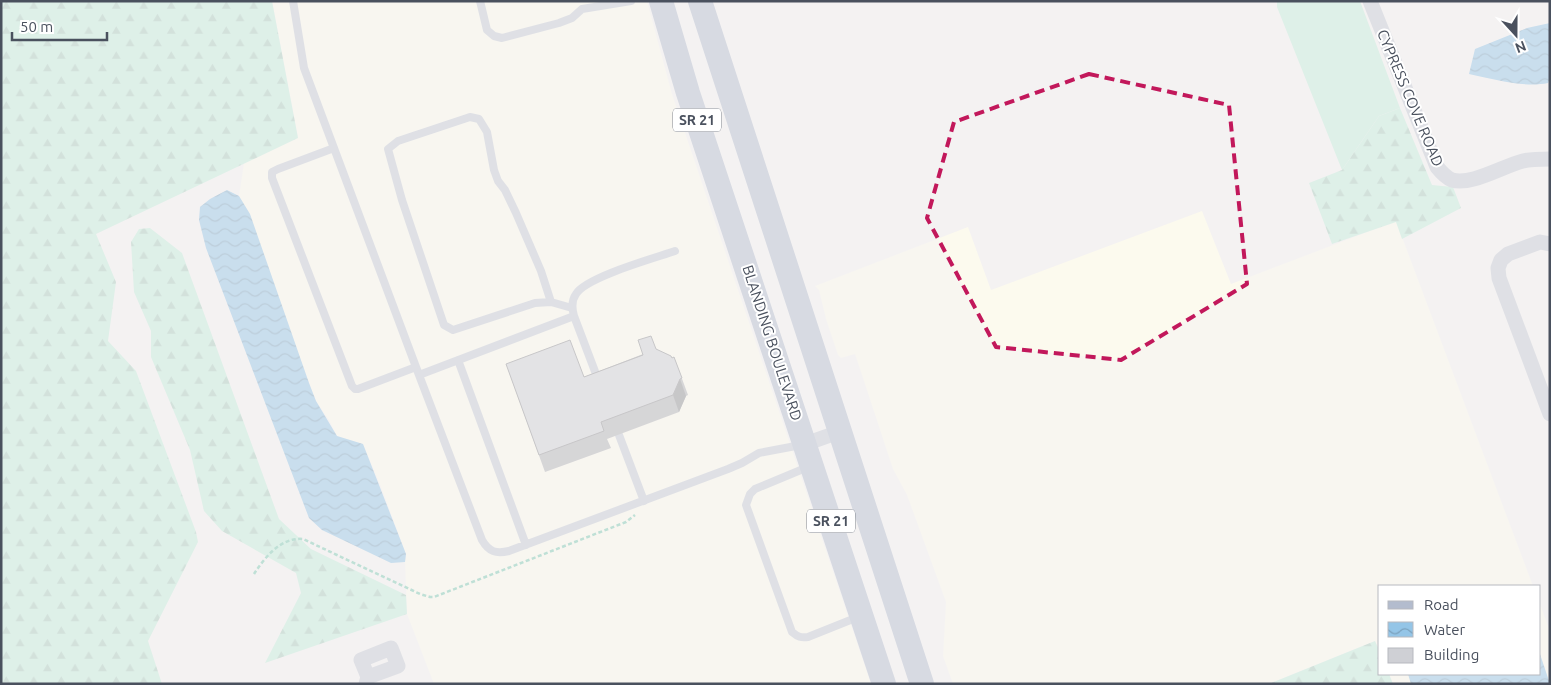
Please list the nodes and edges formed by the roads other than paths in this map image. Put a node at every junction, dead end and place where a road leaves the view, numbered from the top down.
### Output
1 (293, 1) edge
2 (480, 1) edge
3 (631, 1) edge
4 (661, 1) edge
5 (700, 1) edge
6 (1370, 1) edge
7 (334, 148) junction
8 (1550, 159) edge
9 (1550, 244) edge
10 (675, 252) dead end
11 (551, 302) junction
12 (573, 312) junction
13 (458, 360) junction
14 (416, 367) junction
15 (419, 375) junction
16 (602, 390) edge
17 (1550, 414) edge
18 (839, 432) junction
19 (619, 435) dead end
20 (809, 455) junction
21 (644, 501) junction
22 (526, 545) junction
23 (862, 616) junction
24 (884, 684) edge
25 (922, 684) edge

1 - 7 lane
2 - 3 lane
4 - 20 main road, BLANDING BOULEVARD / SR 21
5 - 18 main road, SR 21
6 - 8 street, CYPRESS COVE ROAD
7 - 14 lane
7 - 14 lane
9 - 17 street
10 - 12 lane
11 - 11 lane
11 - 12 lane
12 - 13 lane
12 - 16 lane
13 - 15 lane
13 - 22 lane
14 - 15 lane
15 - 22 lane
18 - 20 street
18 - 25 main road, SR 21
19 - 21 lane
20 - 21 lane
20 - 23 main road, BLANDING BOULEVARD / SR 21
20 - 23 lane
21 - 22 lane
23 - 24 main road, BLANDING BOULEVARD / SR 21

